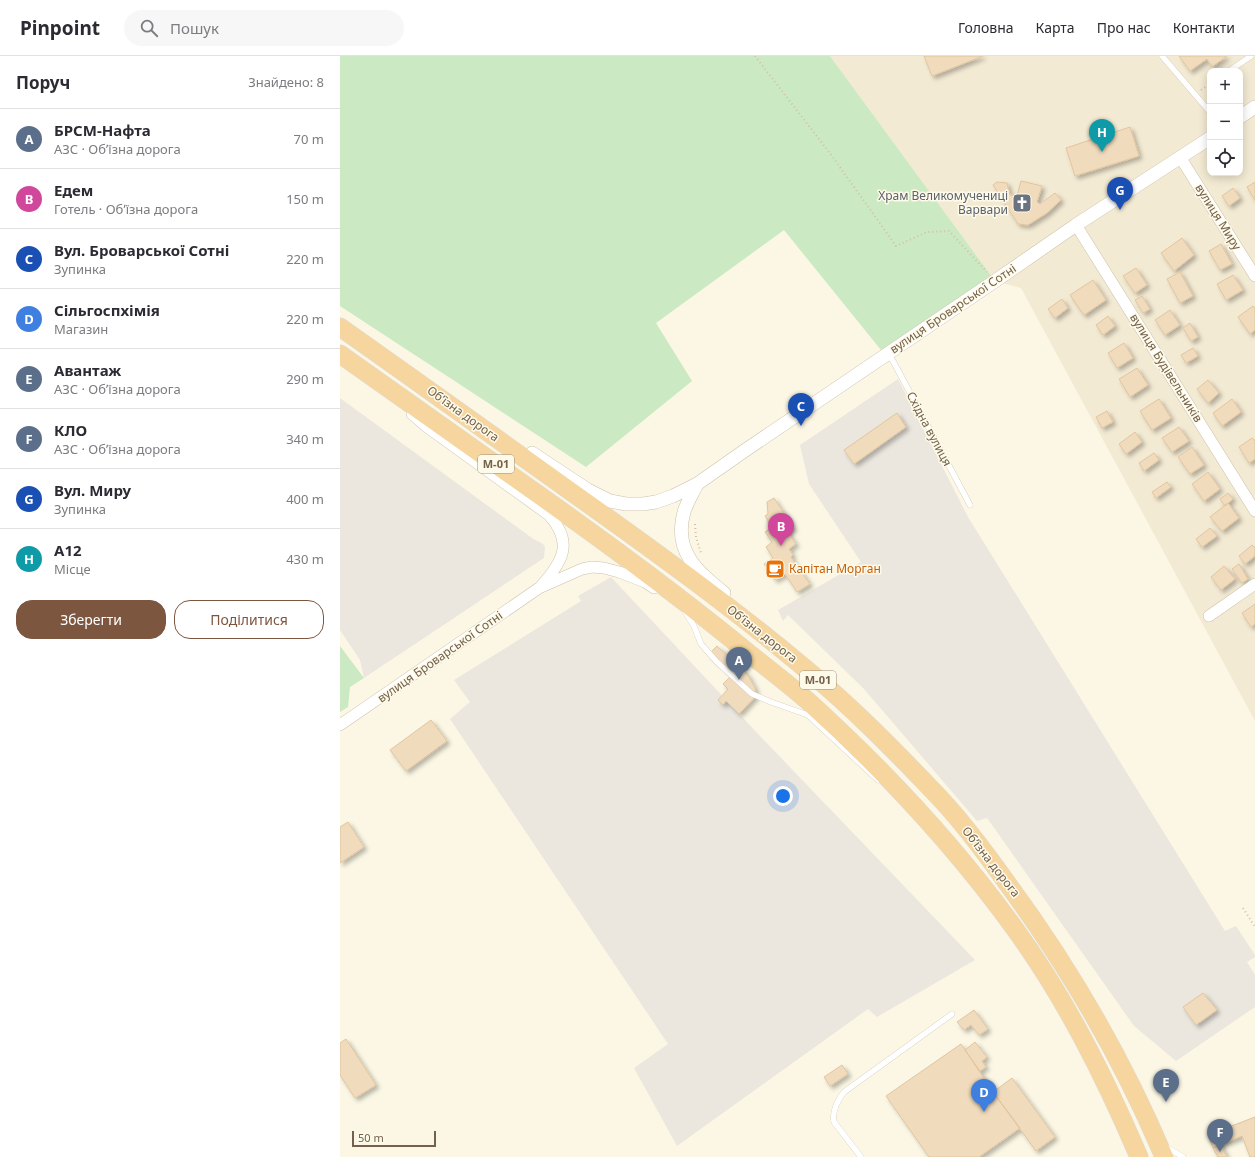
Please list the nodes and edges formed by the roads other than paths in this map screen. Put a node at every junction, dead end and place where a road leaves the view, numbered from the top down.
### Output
1 (1162, 56) edge
2 (1251, 56) edge
3 (1233, 68) edge
4 (1255, 107) edge
5 (1207, 108) edge
6 (1243, 115) edge
7 (1207, 140) edge
8 (1180, 157) junction
9 (1076, 225) junction
10 (1255, 276) edge
11 (340, 327) edge
12 (340, 354) edge
13 (887, 354) junction
14 (386, 359) junction
15 (372, 377) junction
16 (698, 484) junction
17 (970, 505) dead end
18 (1255, 511) edge
19 (650, 576) junction
20 (1255, 584) edge
21 (539, 588) junction
22 (684, 608) junction
23 (1209, 616) dead end
24 (712, 623) junction
25 (340, 725) edge
26 (874, 730) junction
27 (920, 811) junction
28 (952, 1014) dead end
29 (1161, 1150) edge
30 (861, 1157) edge
31 (1139, 1157) edge
32 (1183, 1157) edge

1 - 5 lane
2 - 3 lane
4 - 6 street
7 - 8 street, вулиця Броварської Сотні
8 - 9 street, вулиця Броварської Сотні
8 - 10 street, вулиця Миру
9 - 13 street, вулиця Броварської Сотні
9 - 18 street, вулиця Будівельників
11 - 14 highway, Обʼїзна дорога / М-01
12 - 15 highway, Обʼїзна дорога / М-01
13 - 16 street, вулиця Броварської Сотні
13 - 17 lane, Східна вулиця
14 - 16 street, вулиця Броварської Сотні
14 - 26 highway, Обʼїзна дорога / М-01
15 - 19 highway, Обʼїзна дорога / М-01
15 - 21 street, вулиця Броварської Сотні
16 - 26 street
19 - 22 lane
19 - 24 highway, Обʼїзна дорога / М-01
20 - 23 street
21 - 22 street, вулиця Броварської Сотні
21 - 25 street, вулиця Броварської Сотні
22 - 24 street, вулиця Броварської Сотні
22 - 27 lane
24 - 27 highway, Обʼїзна дорога / М-01
26 - 29 highway, Обʼїзна дорога / М-01
27 - 31 highway, Обʼїзна дорога / М-01
28 - 30 lane
29 - 32 lane

